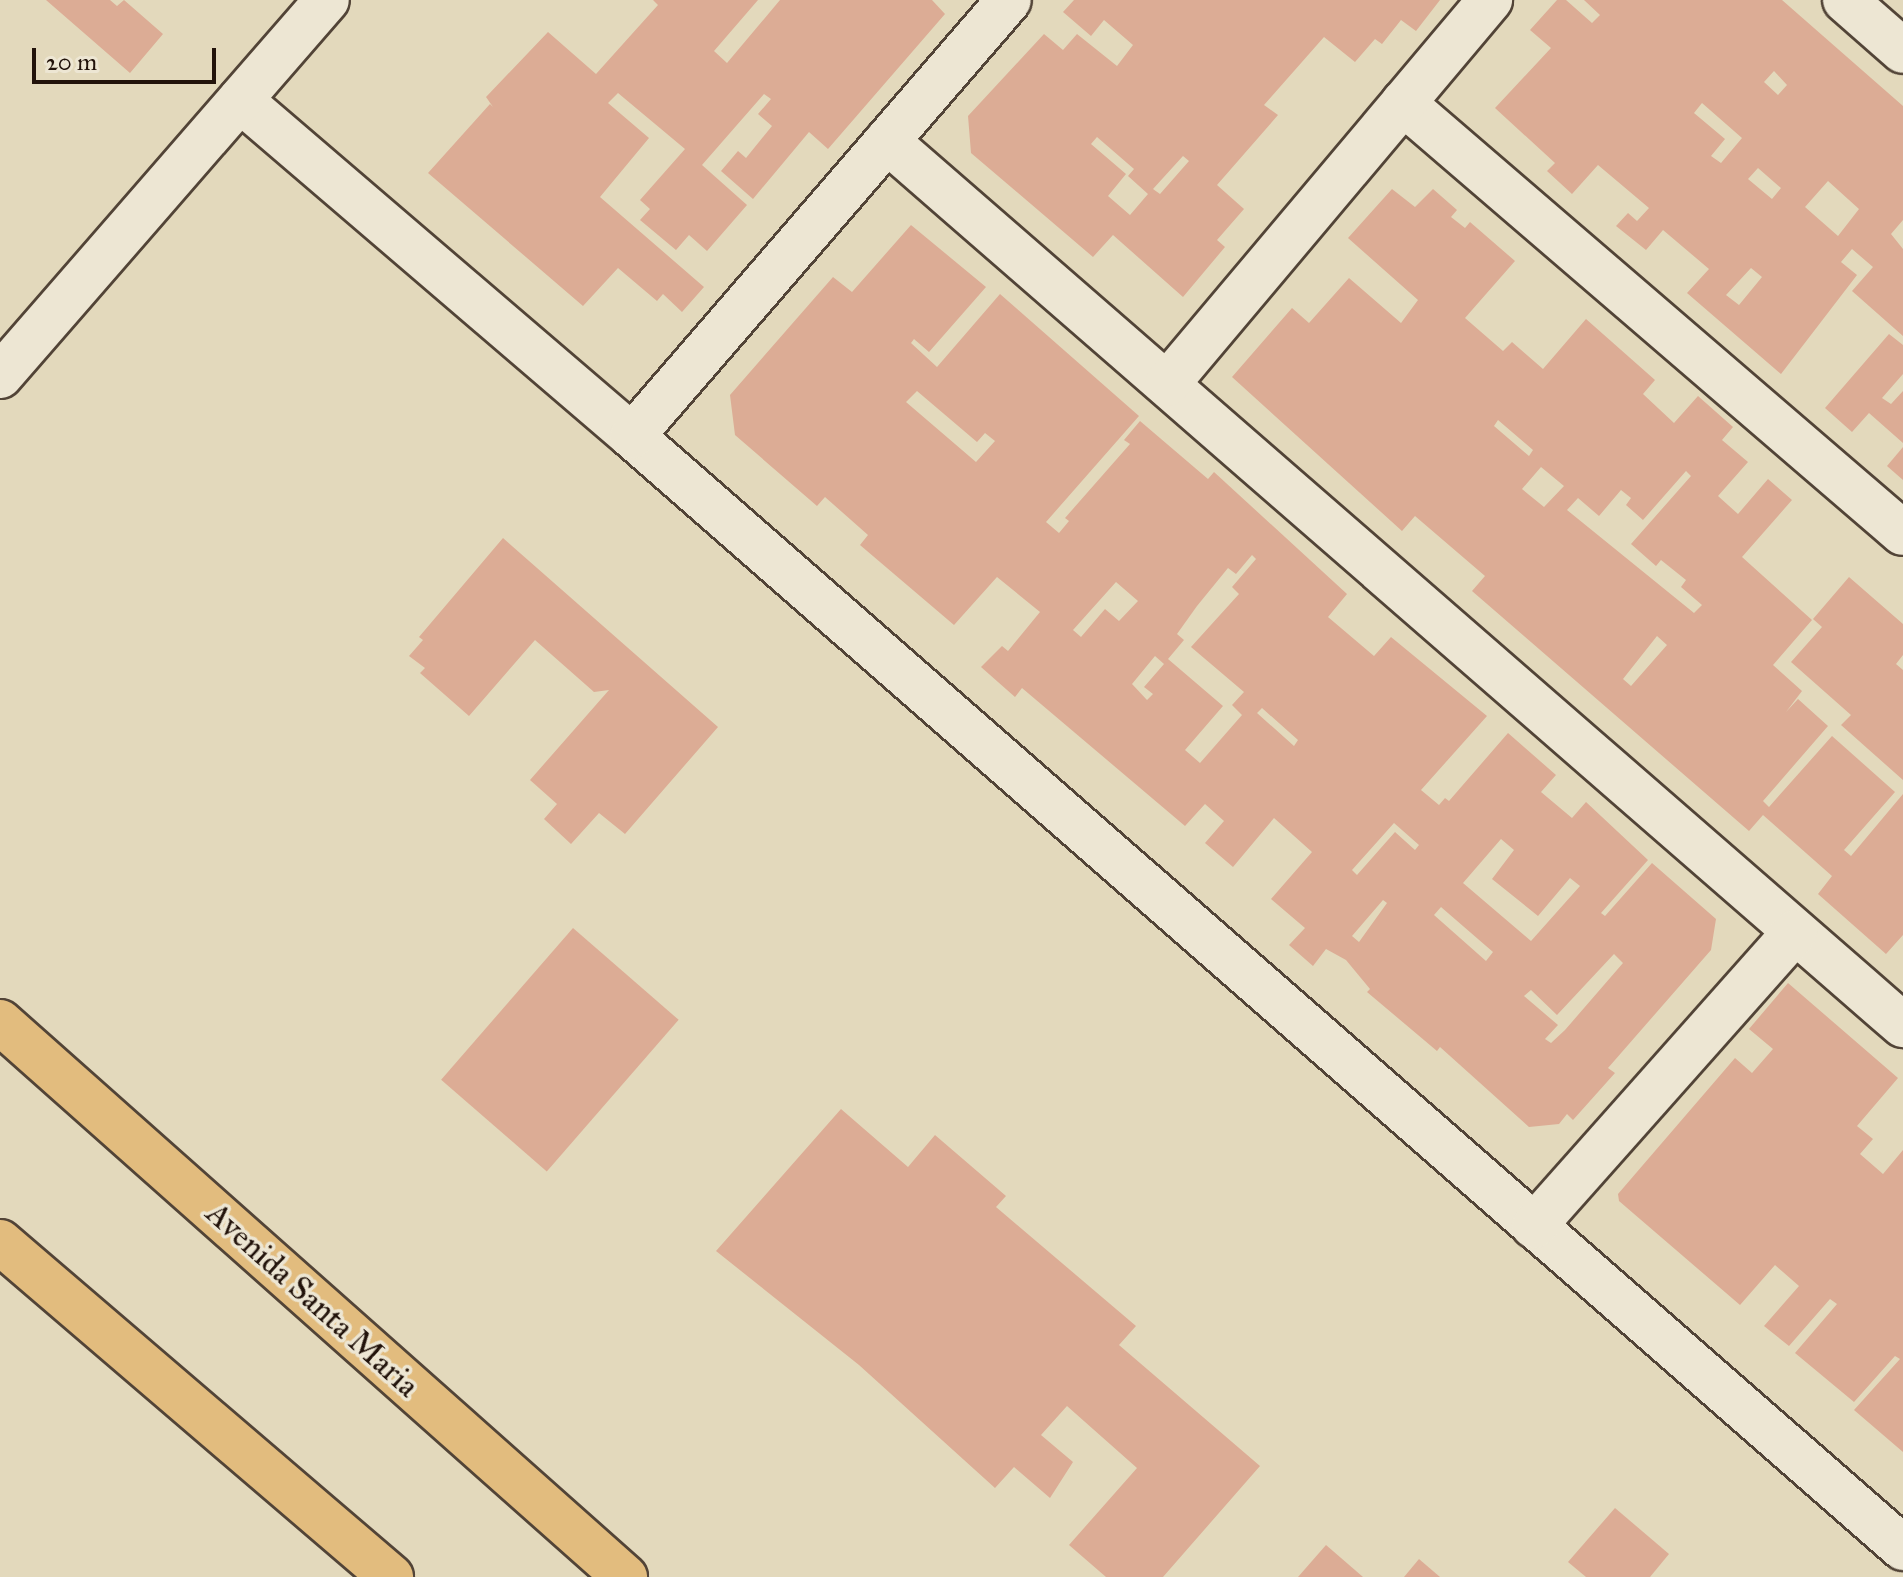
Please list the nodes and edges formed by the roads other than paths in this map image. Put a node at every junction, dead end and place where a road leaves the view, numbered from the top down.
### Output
1 (327, 0) edge
2 (1009, 0) edge
3 (1490, 0) edge
4 (1845, 0) edge
5 (1903, 51) edge
6 (240, 100) junction
7 (1403, 103) junction
8 (887, 141) junction
9 (0, 376) edge
10 (1167, 384) junction
11 (632, 436) junction
12 (1903, 533) edge
13 (1795, 932) junction
14 (0, 1022) edge
15 (1903, 1025) edge
16 (1534, 1226) junction
17 (0, 1242) edge
18 (1903, 1548) edge
19 (391, 1577) edge
20 (625, 1577) edge

1 - 6 street
2 - 8 street
3 - 7 street
4 - 5 street
6 - 9 street
6 - 11 street
7 - 10 street
7 - 12 street
8 - 10 street
8 - 11 street
10 - 13 street
11 - 16 street
13 - 15 street
13 - 16 street
14 - 20 main road, Avenida Santa Maria
16 - 18 street
17 - 19 main road

